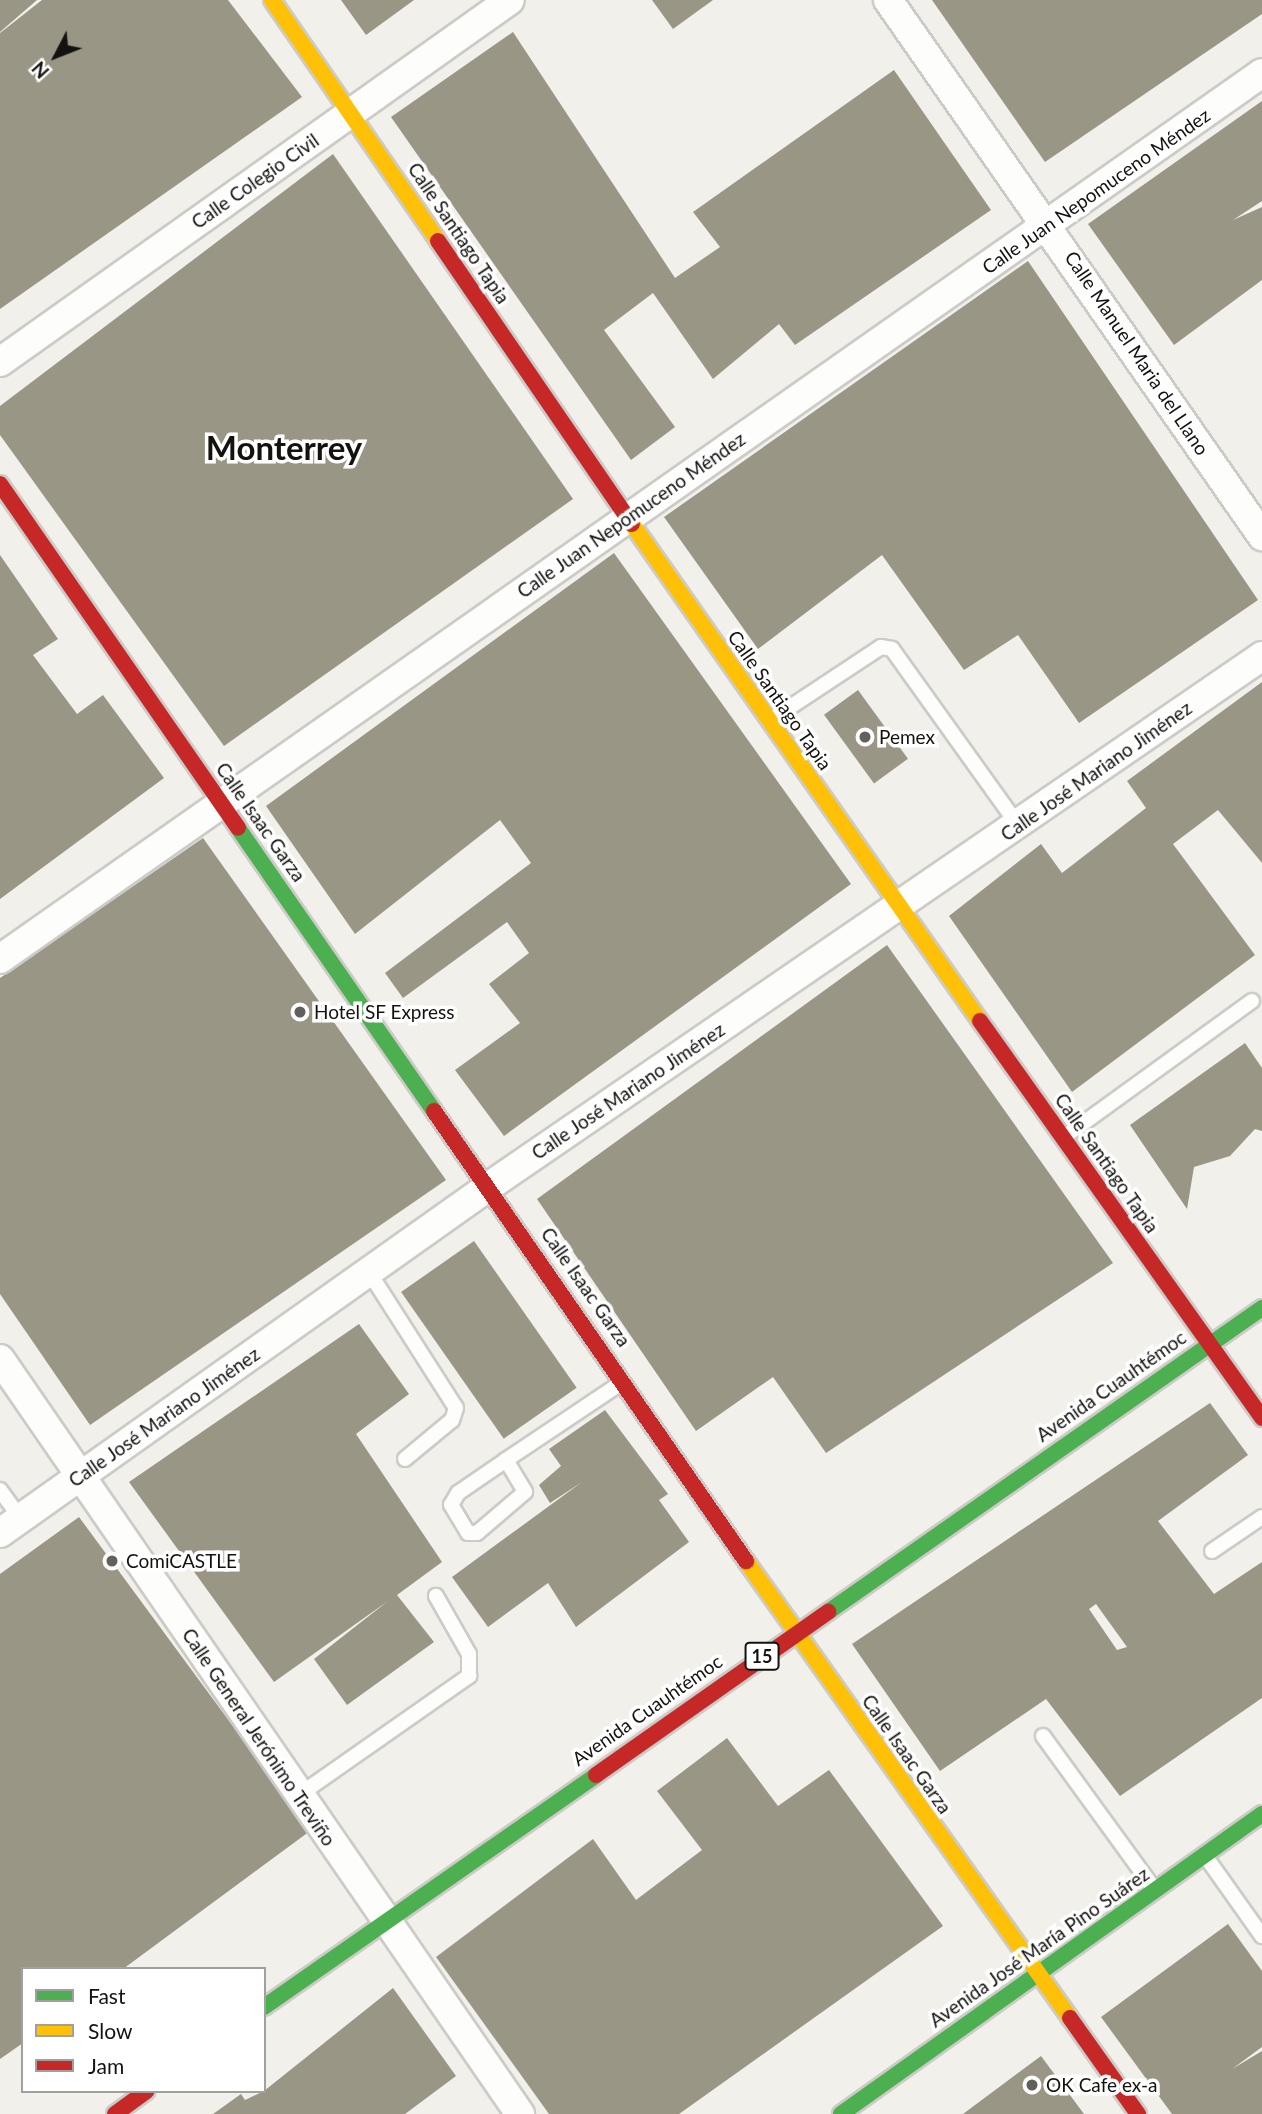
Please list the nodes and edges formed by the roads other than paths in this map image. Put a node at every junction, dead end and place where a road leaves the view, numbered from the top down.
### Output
1 (272, 0) edge
2 (510, 0) edge
3 (888, 0) edge
4 (1262, 73) edge
5 (352, 112) junction
6 (1049, 225) junction
7 (0, 362) edge
8 (0, 484) edge
9 (627, 517) junction
10 (1262, 536) edge
11 (1262, 656) edge
12 (768, 721) junction
13 (222, 803) junction
14 (1018, 825) junction
15 (899, 906) junction
16 (0, 959) edge
17 (1252, 1001) dead end
18 (1063, 1138) junction
19 (491, 1185) junction
20 (369, 1272) junction
21 (1262, 1308) edge
22 (1210, 1342) junction
23 (0, 1359) edge
24 (625, 1380) junction
25 (1262, 1418) edge
26 (405, 1459) dead end
27 (506, 1460) junction
28 (81, 1475) junction
29 (0, 1490) edge
30 (1262, 1517) edge
31 (10, 1526) edge
32 (1212, 1551) dead end
33 (436, 1596) dead end
34 (795, 1632) junction
35 (1043, 1736) dead end
36 (299, 1795) junction
37 (1262, 1814) edge
38 (1204, 1855) junction
39 (1155, 1890) junction
40 (384, 1921) junction
41 (1262, 1936) edge
42 (1037, 1974) junction
43 (266, 2006) edge
44 (144, 2093) edge
45 (115, 2114) edge
46 (520, 2114) edge
47 (841, 2114) edge
48 (1138, 2114) edge

1 - 5 main road, Calle Santiago Tapia
2 - 5 street, Calle Colegio Civil
3 - 6 street, Calle Manuel Maria del Llano
4 - 6 street, Calle Juan Nepomuceno Méndez
5 - 7 street, Calle Colegio Civil
5 - 9 main road, Calle Santiago Tapia
6 - 9 street, Calle Juan Nepomuceno Méndez
6 - 10 street, Calle Manuel Maria del Llano
8 - 13 main road, Calle Isaac Garza
9 - 12 main road, Calle Santiago Tapia
9 - 13 street, Calle Juan Nepomuceno Méndez
11 - 14 street, Calle José Mariano Jiménez
12 - 14 lane
12 - 15 main road, Calle Santiago Tapia
13 - 16 street, Calle Juan Nepomuceno Méndez
13 - 19 main road, Calle Isaac Garza
14 - 15 street, Calle José Mariano Jiménez
15 - 18 main road, Calle Santiago Tapia
15 - 19 street, Calle José Mariano Jiménez
17 - 18 lane
18 - 22 main road, Calle Santiago Tapia
19 - 20 street, Calle José Mariano Jiménez
19 - 24 main road, Calle Isaac Garza
20 - 26 lane
20 - 28 street, Calle José Mariano Jiménez
21 - 22 main road, Avenida Cuauhtémoc / 15
22 - 25 main road, Calle Santiago Tapia
22 - 34 main road, Avenida Cuauhtémoc / 15
23 - 28 street, Calle General Jerónimo Treviño
24 - 27 lane
24 - 34 main road, Calle Isaac Garza
27 - 27 lane
28 - 31 street, Calle José Mariano Jiménez
28 - 36 street, Calle General Jerónimo Treviño
29 - 31 lane
30 - 32 lane
33 - 36 lane
34 - 40 main road, Avenida Cuauhtémoc / 15
34 - 42 main road, Calle Isaac Garza
35 - 39 lane
36 - 40 street, Calle General Jerónimo Treviño
37 - 38 main road, Avenida José María Pino Suárez
38 - 39 main road, Avenida José María Pino Suárez
38 - 41 lane
39 - 42 main road, Avenida José María Pino Suárez
40 - 43 main road, Avenida Cuauhtémoc / 15
40 - 46 street, Calle General Jerónimo Treviño
42 - 47 main road, Avenida José María Pino Suárez
42 - 48 main road, Calle Isaac Garza
44 - 45 main road

